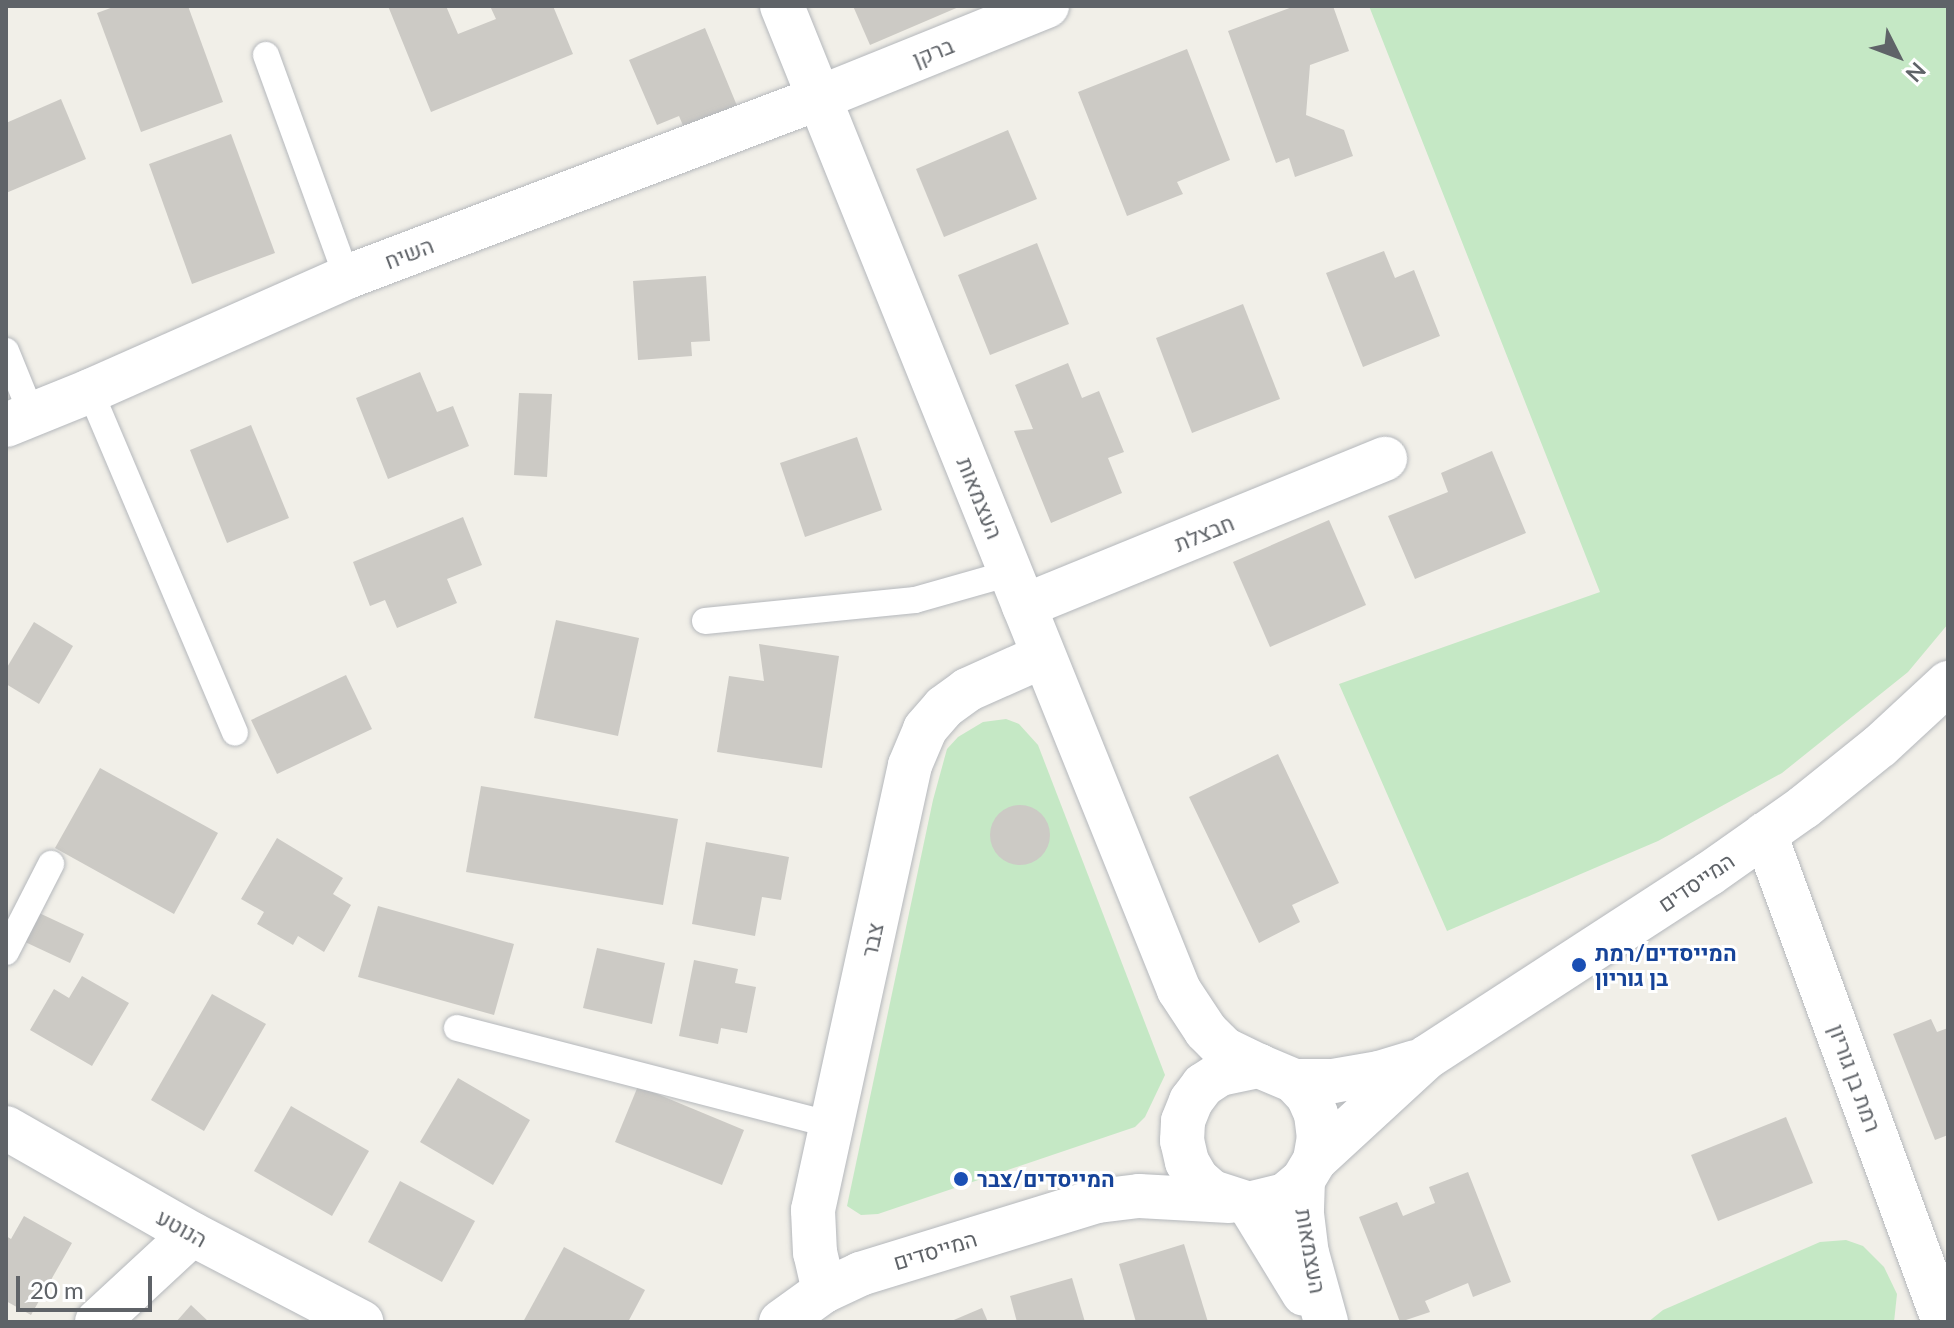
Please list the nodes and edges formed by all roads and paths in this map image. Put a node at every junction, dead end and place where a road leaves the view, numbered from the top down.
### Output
1 (782, 6) edge
2 (1047, 6) edge
3 (266, 55) dead end
4 (819, 98) junction
5 (347, 277) junction
6 (6, 351) edge
7 (90, 391) junction
8 (19, 420) edge
9 (1385, 459) dead end
10 (1017, 590) junction
11 (705, 621) dead end
12 (1043, 656) junction
13 (1948, 683) edge
14 (235, 732) dead end
15 (1765, 834) junction
16 (51, 864) dead end
17 (6, 952) edge
18 (1179, 990) junction
19 (457, 1028) dead end
20 (1427, 1057) junction
21 (1276, 1074) junction
22 (1187, 1116) junction
23 (832, 1125) junction
24 (6, 1128) edge
25 (1309, 1170) junction
26 (1098, 1201) junction
27 (1239, 1202) junction
28 (192, 1234) junction
29 (824, 1291) junction
30 (783, 1321) edge
31 (97, 1322) edge
32 (361, 1322) edge
33 (1319, 1322) edge
34 (1326, 1322) edge
35 (1944, 1322) edge

1 - 4 street, העצמאות
2 - 4 street, ברקן
3 - 5 lane
4 - 5 street, השיח
4 - 10 street, העצמאות
5 - 7 street, השיח
6 - 8 lane
7 - 8 street, השיח
7 - 14 lane
9 - 10 street, חבצלת
10 - 11 lane
10 - 12 street, העצמאות
12 - 18 street, העצמאות
12 - 23 street, צבר
13 - 15 street, המייסדים
15 - 20 street, המייסדים
15 - 35 street, רמת בן גוריון
16 - 17 lane
18 - 21 street, העצמאות
18 - 22 street, העצמאות
19 - 23 lane
20 - 21 street, המייסדים
20 - 25 street, המייסדים
21 - 22 street
21 - 25 street
22 - 26 street, המייסדים
22 - 27 street
23 - 29 street, צבר
24 - 28 street, הנוטע
25 - 27 street
25 - 34 street, העצמאות
26 - 27 street, המייסדים
26 - 29 street, המייסדים
27 - 33 street, העצמאות
28 - 31 street
28 - 32 street, הנוטע
29 - 30 street, המייסדים

